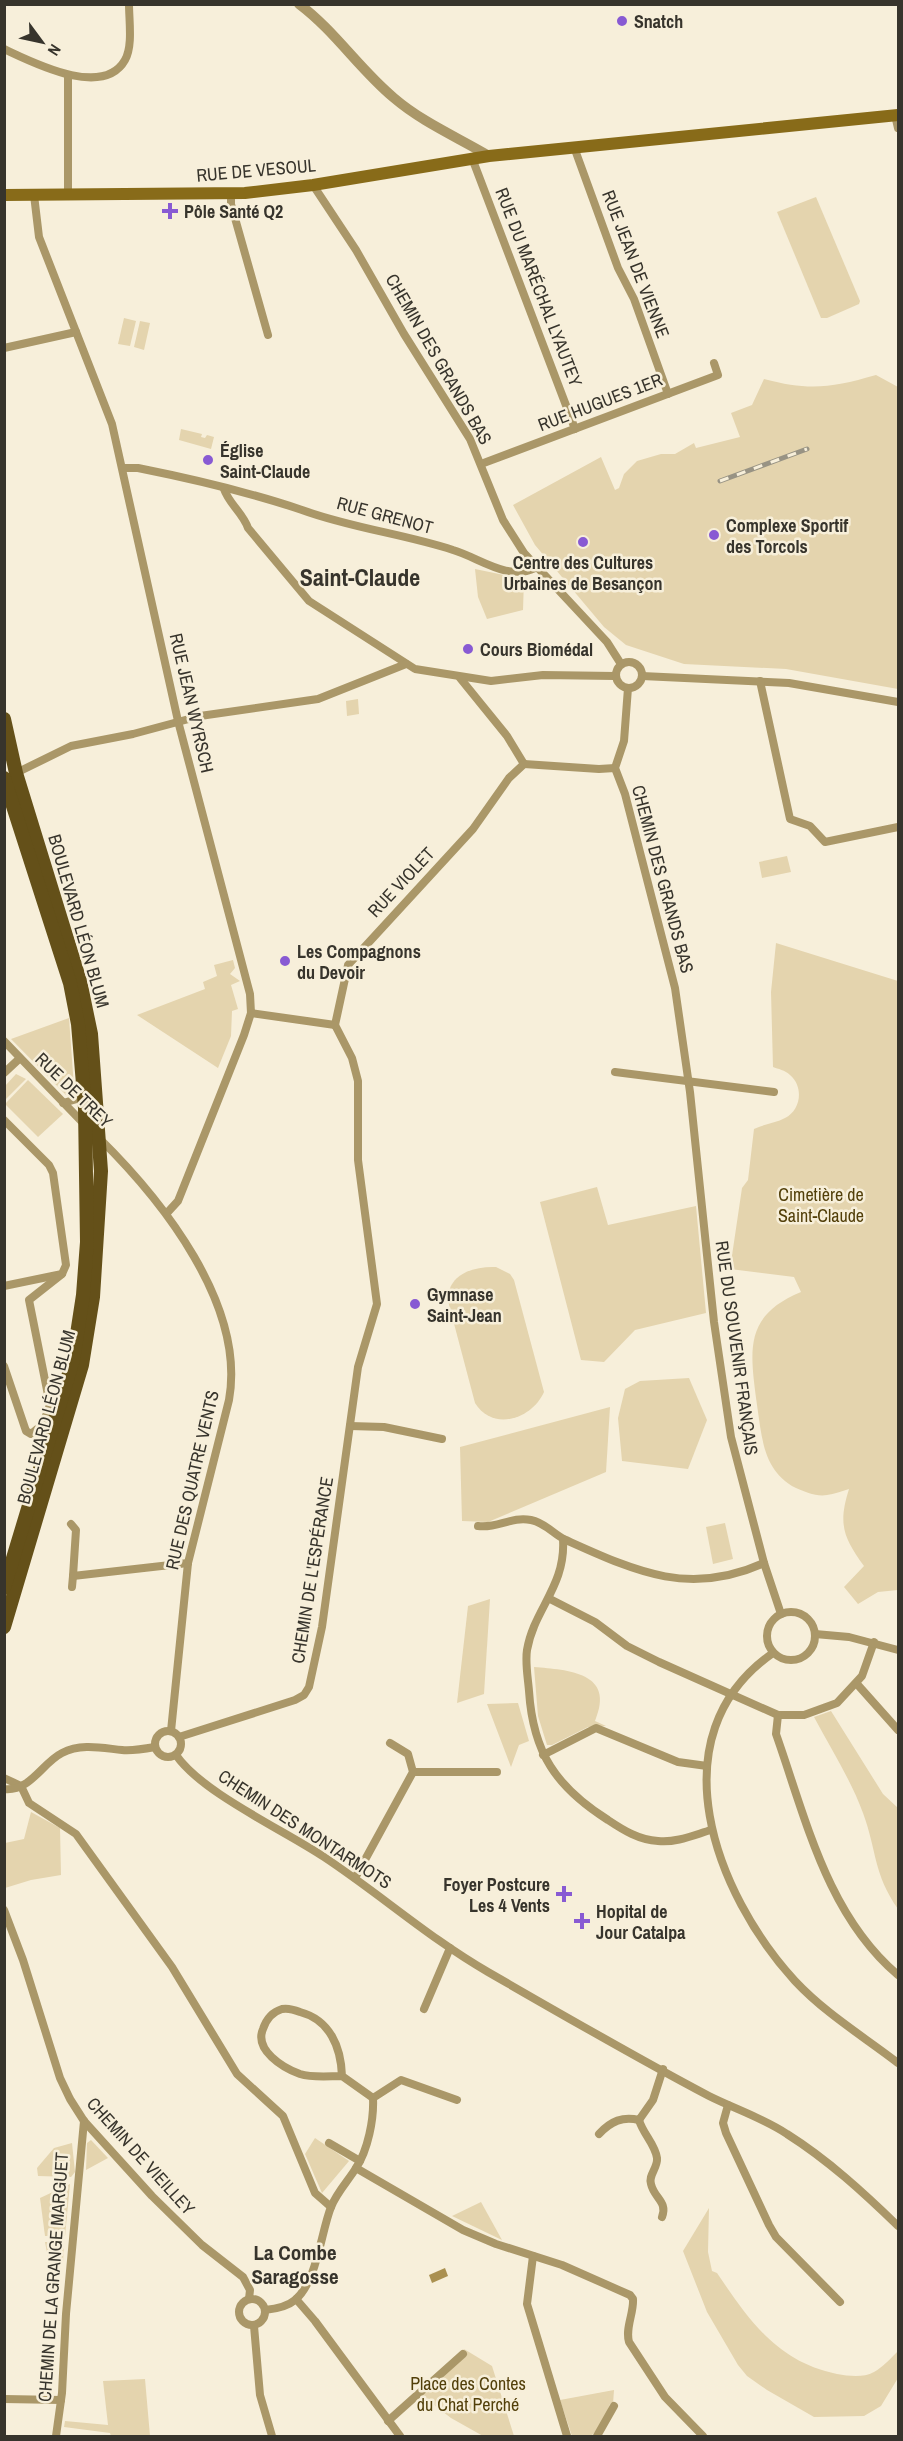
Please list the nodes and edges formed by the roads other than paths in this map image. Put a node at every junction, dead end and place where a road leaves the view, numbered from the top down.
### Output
1 (129, 4) edge
2 (299, 4) edge
3 (4, 49) edge
4 (68, 76) junction
5 (897, 115) edge
6 (898, 128) edge
7 (574, 147) junction
8 (472, 152) junction
9 (313, 185) junction
10 (4, 194) edge
11 (68, 194) junction
12 (231, 194) junction
13 (29, 196) junction
14 (76, 332) junction
15 (268, 334) dead end
16 (4, 348) edge
17 (714, 363) dead end
18 (668, 394) junction
19 (575, 429) junction
20 (481, 464) junction
21 (123, 468) junction
22 (224, 489) junction
23 (536, 568) junction
24 (621, 663) junction
25 (406, 664) junction
26 (615, 676) junction
27 (642, 676) junction
28 (460, 678) junction
29 (760, 681) junction
30 (628, 688) junction
31 (898, 702) edge
32 (4, 719) edge
33 (178, 721) junction
34 (524, 764) junction
35 (615, 768) junction
36 (8, 779) edge
37 (898, 827) edge
38 (251, 1013) junction
39 (78, 1024) junction
40 (335, 1025) junction
41 (4, 1041) edge
42 (19, 1059) junction
43 (615, 1072) dead end
44 (4, 1073) edge
45 (688, 1080) junction
46 (774, 1092) dead end
47 (63, 1103) junction
48 (4, 1120) edge
49 (85, 1125) junction
50 (100, 1138) junction
51 (121, 1161) junction
52 (101, 1171) junction
53 (167, 1213) junction
54 (62, 1274) junction
55 (4, 1286) edge
56 (4, 1366) edge
57 (350, 1426) junction
58 (442, 1439) dead end
59 (71, 1524) dead end
60 (477, 1526) dead end
61 (562, 1539) junction
62 (188, 1563) junction
63 (764, 1563) junction
64 (73, 1576) junction
65 (72, 1587) dead end
66 (4, 1588) edge
67 (549, 1599) junction
68 (781, 1614) junction
69 (4, 1627) edge
70 (815, 1634) junction
71 (874, 1642) junction
72 (898, 1650) edge
73 (773, 1653) junction
74 (857, 1684) junction
75 (730, 1696) junction
76 (778, 1715) junction
77 (898, 1730) edge
78 (171, 1731) junction
79 (179, 1737) junction
80 (390, 1743) dead end
81 (155, 1747) junction
82 (176, 1755) junction
83 (543, 1755) junction
84 (707, 1766) junction
85 (413, 1772) junction
86 (497, 1772) dead end
87 (4, 1778) edge
88 (21, 1785) junction
89 (4, 1789) edge
90 (711, 1830) junction
91 (355, 1878) junction
92 (4, 1910) edge
93 (450, 1948) junction
94 (898, 1976) edge
95 (424, 2009) dead end
96 (898, 2063) edge
97 (663, 2069) junction
98 (342, 2076) junction
99 (373, 2098) junction
100 (457, 2100) dead end
101 (728, 2105) junction
102 (639, 2120) junction
103 (84, 2121) junction
104 (599, 2134) dead end
105 (329, 2143) dead end
106 (358, 2164) junction
107 (331, 2207) junction
108 (662, 2217) dead end
109 (898, 2226) edge
110 (533, 2256) junction
111 (249, 2299) junction
112 (296, 2299) junction
113 (840, 2302) dead end
114 (265, 2310) junction
115 (254, 2326) junction
116 (463, 2354) dead end
117 (4, 2399) edge
118 (61, 2400) junction
119 (614, 2406) dead end
120 (388, 2421) junction
121 (56, 2436) edge
122 (272, 2436) edge
123 (400, 2436) edge
124 (567, 2436) edge
125 (597, 2436) edge
126 (703, 2436) edge

1 - 4 street
2 - 8 street
3 - 4 street
4 - 11 street
5 - 6 street
5 - 7 main road, RUE DE VESOUL
7 - 8 main road, RUE DE VESOUL
7 - 18 street, RUE JEAN DE VIENNE
8 - 9 main road, RUE DE VESOUL
8 - 19 street, RUE DU MARÉCHAL LYAUTEY
9 - 12 main road, RUE DE VESOUL
9 - 20 street, CHEMIN DES GRANDS BAS
10 - 13 main road, RUE DE VESOUL
11 - 12 main road, RUE DE VESOUL
11 - 13 main road, RUE DE VESOUL
12 - 15 street
13 - 14 street, RUE JEAN WYRSCH
14 - 16 street
14 - 21 street, RUE JEAN WYRSCH
17 - 18 street, RUE HUGUES 1ER
18 - 19 street, RUE HUGUES 1ER
19 - 20 street, RUE HUGUES 1ER
20 - 23 street, CHEMIN DES GRANDS BAS
21 - 22 street, RUE GRENOT
21 - 33 street, RUE JEAN WYRSCH
22 - 23 street, RUE GRENOT
22 - 25 street
23 - 24 street, CHEMIN DES GRANDS BAS
24 - 26 street
24 - 27 street
25 - 28 street
25 - 33 street
26 - 28 street
26 - 30 street
27 - 29 street
27 - 30 street
28 - 34 street
29 - 31 street
29 - 37 street
30 - 35 street, CHEMIN DES GRANDS BAS
32 - 36 main road, BOULEVARD LÉON BLUM
33 - 36 street
33 - 38 street, RUE JEAN WYRSCH
34 - 35 street
34 - 40 street, RUE VIOLET
35 - 45 street, CHEMIN DES GRANDS BAS
36 - 39 main road, BOULEVARD LÉON BLUM
36 - 50 main road, BOULEVARD LÉON BLUM
38 - 40 street
38 - 53 street, RUE JEAN WYRSCH
39 - 47 street, BOULEVARD LÉON BLUM
39 - 49 main road, BOULEVARD LÉON BLUM
40 - 57 street, CHEMIN DE L'ESPÉRANCE
41 - 42 street, RUE DE TREY
42 - 44 street
42 - 47 street, RUE DE TREY
43 - 45 street
45 - 46 street
45 - 63 street, RUE DU SOUVENIR FRANÇAIS
47 - 49 street, RUE DE TREY
48 - 54 street
49 - 50 street, RUE DE TREY
49 - 66 main road, BOULEVARD LÉON BLUM
50 - 51 street, RUE DE TREY
50 - 52 main road, BOULEVARD LÉON BLUM
51 - 52 street
51 - 53 street, RUE DE TREY
52 - 69 main road, BOULEVARD LÉON BLUM
53 - 62 street, RUE DES QUATRE VENTS
54 - 55 street
54 - 56 street
57 - 58 street
57 - 79 street, CHEMIN DE L'ESPÉRANCE
59 - 64 street
60 - 61 street
61 - 63 street
61 - 67 street
62 - 64 street
62 - 78 street, RUE DES QUATRE VENTS
63 - 68 street, RUE DU SOUVENIR FRANÇAIS
64 - 65 street
67 - 75 street
67 - 83 street
68 - 70 street
68 - 73 street
70 - 71 street
70 - 73 street
71 - 72 street
71 - 74 street
73 - 75 street
74 - 76 street
74 - 77 street
75 - 76 street
75 - 84 street
76 - 94 street
78 - 79 street
78 - 81 street
79 - 82 street
80 - 85 street
81 - 82 street
81 - 88 street
82 - 91 street, CHEMIN DES MONTARMOTS
83 - 84 street
83 - 90 street
84 - 90 street
85 - 86 street
85 - 91 street
87 - 88 street
88 - 89 street
88 - 107 street
90 - 96 street
91 - 93 street, CHEMIN DES MONTARMOTS
92 - 103 street, CHEMIN DE VIEILLEY
93 - 95 street
93 - 97 street, CHEMIN DES MONTARMOTS
97 - 101 street, CHEMIN DES MONTARMOTS
97 - 102 street
98 - 98 street
98 - 99 street
99 - 100 street
99 - 106 street
101 - 109 street, CHEMIN DES MONTARMOTS
101 - 113 street
102 - 104 street
102 - 108 street
103 - 111 street, CHEMIN DE VIEILLEY
103 - 118 street, CHEMIN DE LA GRANGE MARGUET
105 - 106 street
106 - 107 street
106 - 110 street
107 - 112 street
110 - 124 street
110 - 126 street
111 - 114 street
111 - 115 street
112 - 114 street
112 - 120 street
114 - 115 street
115 - 122 street
116 - 120 street
117 - 118 street
118 - 121 street, CHEMIN DE LA GRANGE MARGUET
119 - 125 street
120 - 123 street

